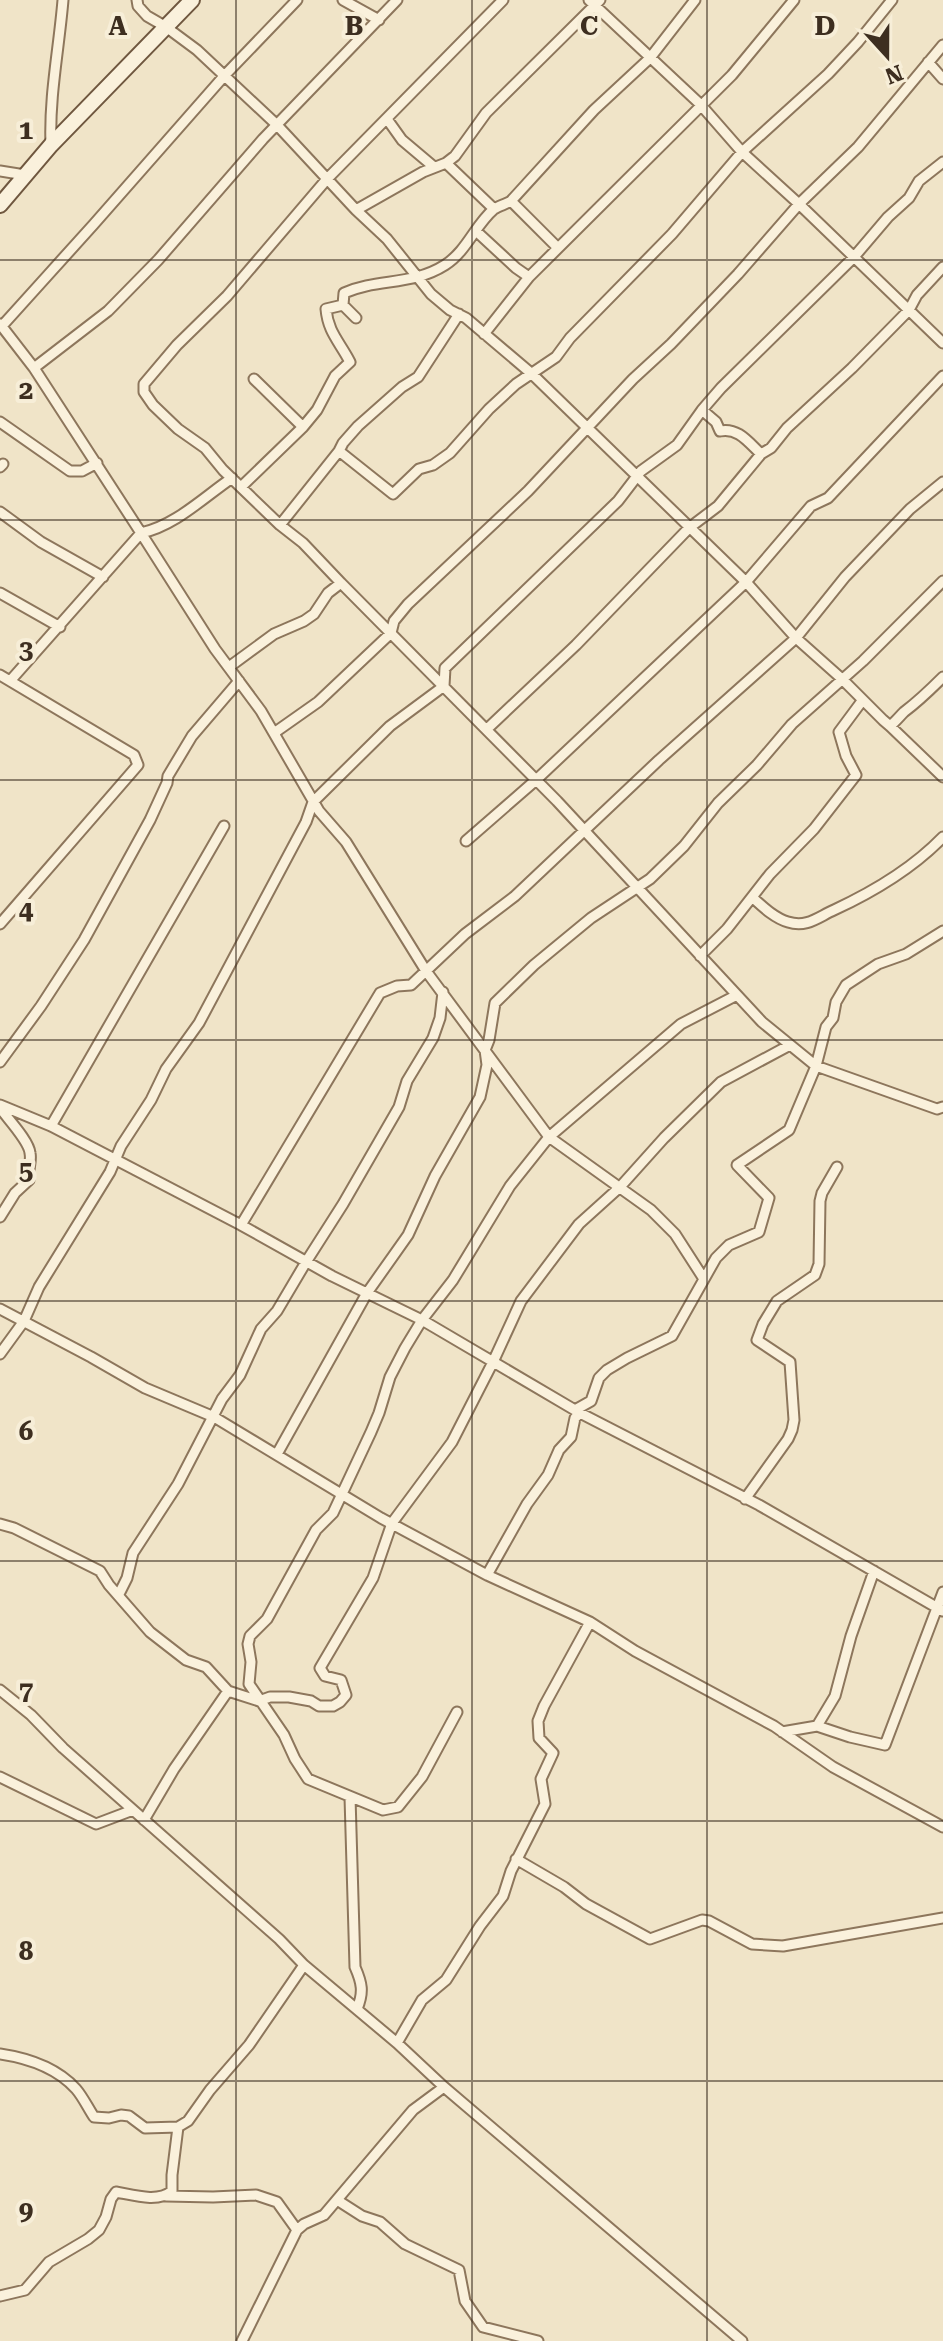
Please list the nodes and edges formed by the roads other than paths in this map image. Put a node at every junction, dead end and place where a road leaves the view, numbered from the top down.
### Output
1 (63, 0) edge
2 (137, 0) edge
3 (192, 0) edge
4 (297, 0) edge
5 (343, 0) edge
6 (397, 0) edge
7 (503, 0) edge
8 (695, 0) edge
9 (794, 0) edge
10 (892, 0) edge
11 (595, 2) edge
12 (379, 20) junction
13 (166, 27) junction
14 (943, 45) edge
15 (650, 58) junction
16 (928, 62) junction
17 (225, 75) junction
18 (943, 79) edge
19 (700, 104) junction
20 (387, 119) junction
21 (277, 125) junction
22 (51, 145) junction
23 (742, 152) junction
24 (943, 162) edge
25 (446, 163) junction
26 (434, 167) junction
27 (0, 171) edge
28 (25, 175) junction
29 (327, 179) junction
30 (511, 201) junction
31 (799, 204) junction
32 (0, 205) edge
33 (494, 209) junction
34 (356, 210) junction
35 (476, 231) junction
36 (557, 247) junction
37 (854, 257) junction
38 (943, 267) edge
39 (417, 277) junction
40 (529, 277) junction
41 (343, 305) junction
42 (909, 310) junction
43 (459, 314) junction
44 (356, 318) dead end
45 (1, 325) edge
46 (484, 334) junction
47 (943, 343) edge
48 (34, 368) junction
49 (532, 374) junction
50 (943, 376) edge
51 (254, 379) dead end
52 (702, 410) junction
53 (0, 422) edge
54 (303, 427) junction
55 (588, 429) junction
56 (339, 451) junction
57 (761, 454) junction
58 (97, 463) junction
59 (636, 477) junction
60 (232, 478) junction
61 (943, 482) edge
62 (241, 487) junction
63 (0, 512) edge
64 (280, 525) junction
65 (689, 528) junction
66 (141, 533) junction
67 (103, 577) junction
68 (943, 581) edge
69 (746, 582) junction
70 (341, 583) junction
71 (0, 593) edge
72 (60, 627) junction
73 (391, 633) junction
74 (796, 638) junction
75 (229, 667) junction
76 (0, 675) edge
77 (943, 677) edge
78 (842, 679) junction
79 (10, 681) junction
80 (239, 681) junction
81 (444, 686) junction
82 (862, 701) junction
83 (890, 726) junction
84 (487, 729) junction
85 (274, 733) junction
86 (943, 777) edge
87 (536, 780) junction
88 (313, 802) junction
89 (224, 826) dead end
90 (585, 832) junction
91 (943, 837) edge
92 (466, 841) dead end
93 (636, 887) junction
94 (752, 897) junction
95 (0, 924) edge
96 (943, 931) edge
97 (700, 956) junction
98 (426, 971) junction
99 (443, 992) junction
100 (737, 995) junction
101 (790, 1045) junction
102 (485, 1050) junction
103 (0, 1062) edge
104 (816, 1066) junction
105 (0, 1107) edge
106 (943, 1107) edge
107 (51, 1126) junction
108 (549, 1137) junction
109 (117, 1159) junction
110 (837, 1167) dead end
111 (620, 1187) junction
112 (0, 1217) edge
113 (241, 1225) junction
114 (306, 1262) junction
115 (704, 1279) junction
116 (367, 1293) junction
117 (0, 1309) edge
118 (422, 1320) junction
119 (24, 1321) junction
120 (0, 1354) edge
121 (493, 1362) junction
122 (578, 1412) junction
123 (214, 1417) junction
124 (277, 1454) junction
125 (342, 1494) junction
126 (745, 1499) junction
127 (392, 1523) junction
128 (0, 1524) edge
129 (874, 1571) junction
130 (487, 1575) junction
131 (943, 1592) edge
132 (119, 1594) junction
133 (941, 1609) edge
134 (590, 1622) junction
135 (0, 1690) edge
136 (228, 1691) junction
137 (259, 1701) junction
138 (457, 1712) dead end
139 (817, 1726) junction
140 (782, 1732) junction
141 (0, 1777) edge
142 (350, 1797) junction
143 (133, 1810) junction
144 (144, 1820) junction
145 (943, 1825) edge
146 (516, 1859) junction
147 (943, 1918) edge
148 (304, 1965) junction
149 (357, 2009) junction
150 (397, 2043) junction
151 (0, 2054) edge
152 (444, 2087) junction
153 (178, 2127) junction
154 (166, 2196) junction
155 (337, 2200) junction
156 (297, 2230) junction
157 (0, 2296) edge
158 (242, 2341) edge
159 (538, 2341) edge
160 (742, 2341) edge

1 - 22 street
2 - 13 street
3 - 13 main road
4 - 17 street
5 - 12 street
6 - 12 street
7 - 20 street
8 - 15 street
9 - 19 street
10 - 23 street
11 - 15 street
11 - 25 street
12 - 21 street
13 - 17 street
13 - 22 main road
14 - 16 street
15 - 19 street
15 - 30 street
16 - 18 street
16 - 31 street
17 - 21 street
17 - 45 street
19 - 23 street
19 - 36 street
20 - 26 street
20 - 29 street
21 - 29 street
21 - 48 street
22 - 28 main road
23 - 31 street
23 - 49 street
24 - 37 street
25 - 26 street
25 - 33 street
26 - 34 street
27 - 28 street
28 - 32 main road
29 - 34 street
29 - 60 street
30 - 33 street
30 - 36 street
31 - 37 street
31 - 55 street
33 - 35 street
34 - 39 street
35 - 39 street
35 - 40 street
36 - 40 street
37 - 42 street
37 - 52 street
38 - 42 street
39 - 41 street
39 - 43 street
40 - 46 street
41 - 44 street
41 - 54 street
42 - 47 street
42 - 57 street
43 - 46 street
43 - 56 street
45 - 48 street
46 - 49 street
48 - 58 street
49 - 55 street
49 - 56 street
50 - 69 street
51 - 54 street
52 - 57 street
52 - 59 street
53 - 58 street
54 - 62 street
55 - 59 street
55 - 73 street
56 - 64 street
57 - 65 street
58 - 66 street
59 - 65 street
59 - 81 street
60 - 62 street
60 - 66 street
61 - 74 street
62 - 64 street
63 - 67 street
64 - 70 street
65 - 69 street
65 - 84 street
66 - 67 street
66 - 75 street
67 - 72 street
68 - 78 street
69 - 74 street
69 - 87 street
70 - 73 street
70 - 75 street
71 - 72 street
72 - 79 street
73 - 81 street
73 - 85 street
74 - 78 street
74 - 90 street
75 - 80 street
76 - 79 street
77 - 83 street
78 - 82 street
78 - 93 street
79 - 95 street
80 - 85 street
80 - 103 street
81 - 84 street
81 - 88 street
82 - 83 street
82 - 94 street
83 - 86 street
84 - 87 street
85 - 88 street
87 - 90 street
87 - 92 street
88 - 98 street
88 - 109 street
89 - 107 street
90 - 93 street
90 - 98 street
91 - 94 street
93 - 97 street
93 - 102 street
94 - 97 street
96 - 104 street
97 - 100 street
98 - 99 street
98 - 113 street
99 - 102 street
99 - 114 street
100 - 101 street
100 - 108 street
101 - 104 street
101 - 111 street
102 - 108 street
102 - 116 street
104 - 106 street
104 - 115 street
105 - 107 street
105 - 112 street
107 - 109 street
108 - 111 street
108 - 118 street
109 - 113 street
109 - 119 street
110 - 126 street
111 - 115 street
111 - 121 street
113 - 114 street
114 - 116 street
114 - 123 street
115 - 122 street
116 - 118 street
116 - 124 street
117 - 119 street
118 - 121 street
118 - 125 street
119 - 120 street
119 - 123 street
121 - 122 street
121 - 127 street
122 - 126 street
122 - 130 street
123 - 124 street
123 - 132 street
124 - 125 street
125 - 127 street
125 - 137 street
126 - 129 street
127 - 130 street
127 - 137 street
128 - 132 street
129 - 133 street
129 - 139 street
130 - 134 street
131 - 133 street
132 - 136 street
133 - 139 street
134 - 140 street
134 - 146 street
135 - 143 street
136 - 137 street
136 - 144 street
137 - 142 street
138 - 142 street
139 - 140 street
140 - 145 street
141 - 143 street
142 - 149 street
143 - 144 street
144 - 148 street
146 - 147 street
146 - 150 street
148 - 149 street
148 - 153 street
149 - 150 street
150 - 152 street
151 - 153 street
152 - 155 street
152 - 160 street
153 - 154 street
154 - 156 street
154 - 157 street
155 - 156 street
155 - 159 street
156 - 158 street

